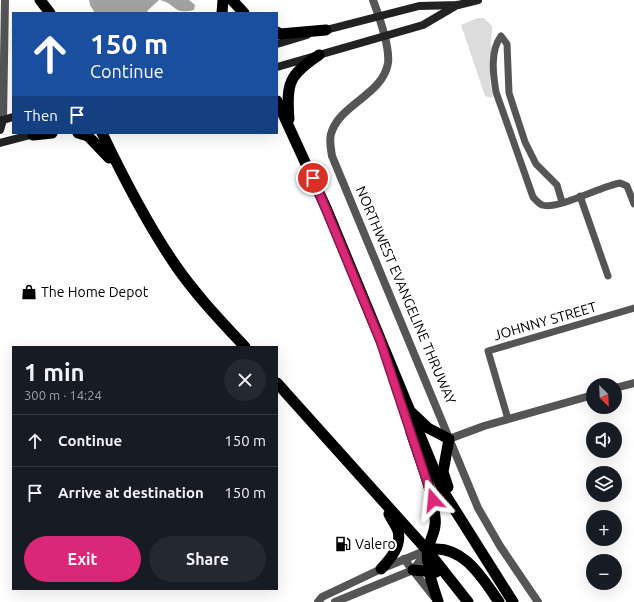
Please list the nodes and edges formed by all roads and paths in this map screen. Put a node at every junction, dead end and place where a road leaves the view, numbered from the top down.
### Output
1 (5, 0) edge
2 (40, 0) edge
3 (223, 0) edge
4 (230, 0) edge
5 (373, 0) edge
6 (478, 0) edge
7 (458, 5) junction
8 (45, 12) edge
9 (49, 12) edge
10 (222, 12) edge
11 (235, 12) edge
12 (243, 12) edge
13 (378, 16) junction
14 (326, 30) junction
15 (278, 33) edge
16 (384, 37) junction
17 (278, 44) edge
18 (319, 55) junction
19 (278, 67) edge
20 (494, 82) junction
21 (508, 82) junction
22 (278, 103) edge
23 (12, 117) edge
24 (1, 120) edge
25 (290, 127) junction
26 (0, 130) edge
27 (36, 134) edge
28 (81, 134) edge
29 (102, 134) edge
30 (525, 142) junction
31 (0, 143) edge
32 (515, 146) junction
33 (123, 176) junction
34 (580, 196) junction
35 (562, 202) junction
36 (634, 204) edge
37 (608, 276) dead end
38 (634, 308) edge
39 (380, 340) junction
40 (244, 346) edge
41 (634, 383) edge
42 (278, 384) edge
43 (622, 386) edge
44 (586, 397) edge
45 (408, 409) junction
46 (508, 419) junction
47 (449, 439) junction
48 (378, 496) junction
49 (455, 509) junction
50 (427, 550) junction
51 (404, 559) junction
52 (381, 569) junction
53 (413, 570) junction
54 (430, 572) junction
55 (449, 578) junction
56 (438, 601) edge
57 (318, 602) edge
58 (335, 602) edge
59 (468, 602) edge
60 (499, 602) edge
61 (513, 602) edge
62 (538, 602) edge

1 - 24 street
2 - 8 highway
2 - 9 highway
3 - 10 highway
4 - 11 highway
4 - 12 highway
5 - 13 street, NORTHWEST EVANGELINE THRUWAY
6 - 7 main road
7 - 13 main road
7 - 16 main road
13 - 14 main road
13 - 16 street, NORTHWEST EVANGELINE THRUWAY
14 - 15 highway
14 - 17 main road
16 - 18 main road
16 - 47 street, NORTHWEST EVANGELINE THRUWAY
18 - 19 main road
18 - 25 highway
20 - 21 street
20 - 21 street
20 - 32 street
21 - 30 street
22 - 25 highway
23 - 24 main road
24 - 26 main road
25 - 39 highway
27 - 31 main road
28 - 33 highway
29 - 33 highway
30 - 32 street
30 - 35 street
32 - 35 street
33 - 40 highway
34 - 35 street
34 - 36 street
34 - 37 street
38 - 46 street, JOHNNY STREET
39 - 45 highway
39 - 50 highway
41 - 43 street
42 - 48 highway
44 - 46 street
45 - 47 highway
45 - 49 highway
46 - 47 street
47 - 49 highway
47 - 62 street, NORTHWEST EVANGELINE THRUWAY
48 - 50 highway
48 - 52 highway
49 - 61 highway
50 - 51 street
50 - 53 street
50 - 54 highway
50 - 55 highway
50 - 60 highway
51 - 52 street
51 - 53 street
52 - 57 street
53 - 54 highway
53 - 56 street
53 - 58 street
54 - 55 highway
54 - 56 highway
55 - 59 highway

